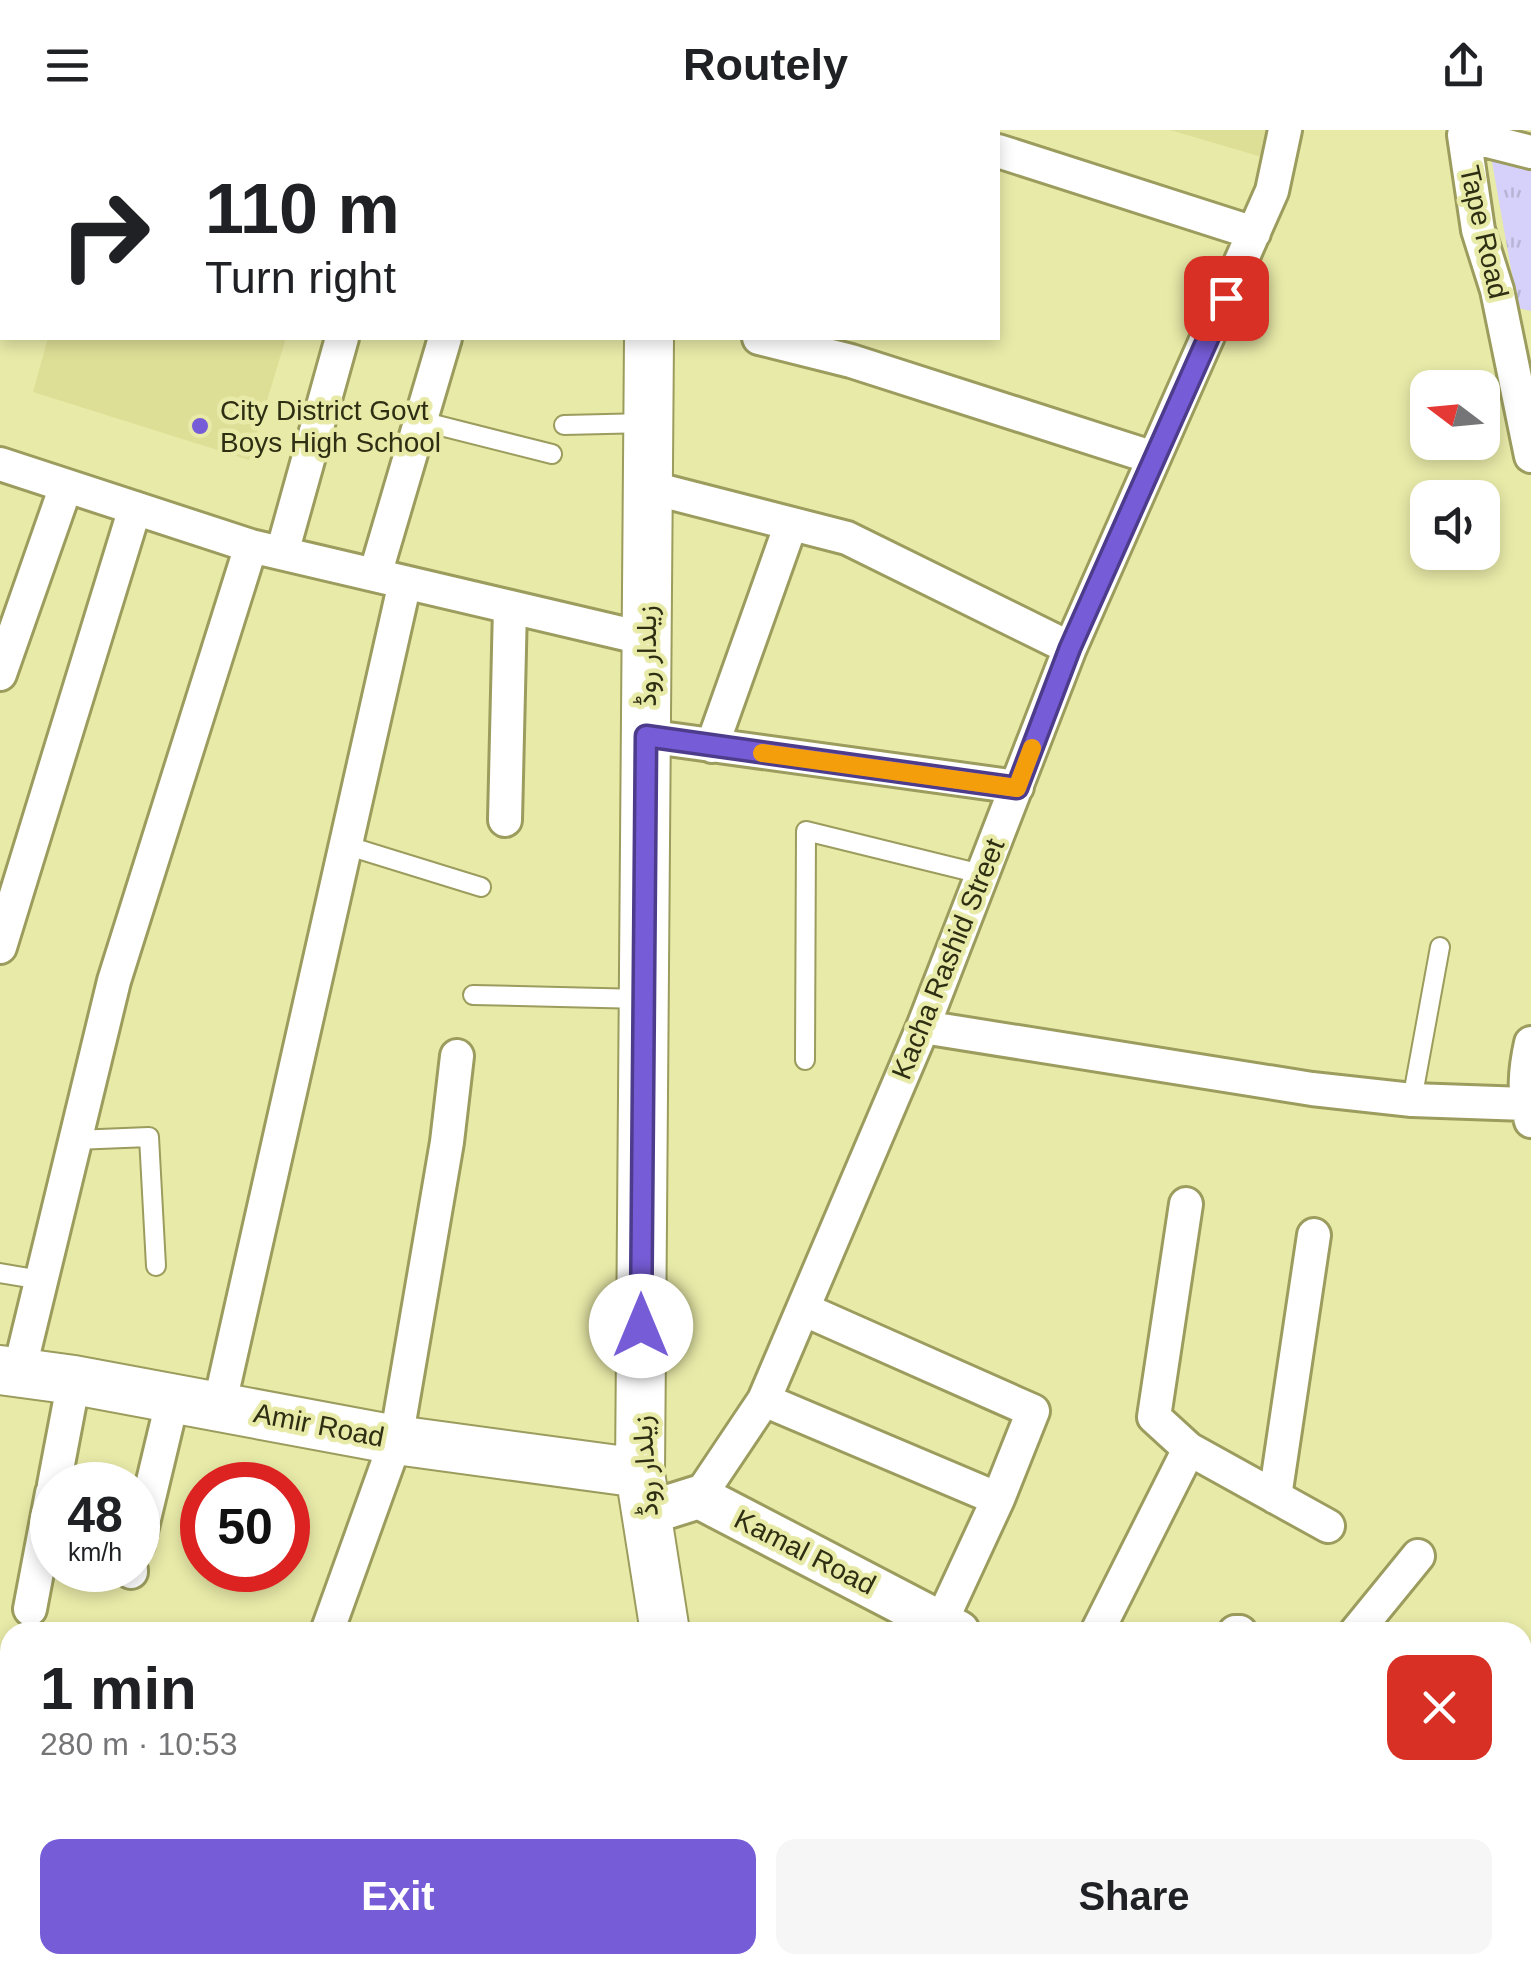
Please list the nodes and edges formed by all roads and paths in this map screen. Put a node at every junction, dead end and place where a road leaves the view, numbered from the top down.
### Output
1 (1285, 130) edge
2 (1464, 133) edge
3 (1530, 147) edge
4 (1000, 151) edge
5 (1254, 233) junction
6 (341, 340) edge
7 (445, 340) edge
8 (649, 340) edge
9 (767, 340) edge
10 (421, 420) junction
11 (648, 423) junction
12 (564, 424) dead end
13 (552, 454) dead end
14 (1531, 456) edge
15 (1154, 458) junction
16 (0, 464) edge
17 (66, 486) junction
18 (648, 487) junction
19 (135, 508) junction
20 (791, 524) junction
21 (266, 550) junction
22 (390, 579) junction
23 (510, 607) junction
24 (646, 639) junction
25 (1070, 648) junction
26 (0, 674) edge
27 (646, 736) junction
28 (712, 746) junction
29 (1017, 788) junction
30 (505, 820) dead end
31 (345, 844) junction
32 (982, 874) junction
33 (481, 886) dead end
34 (8, 893) edge
35 (0, 947) edge
36 (1440, 947) dead end
37 (473, 995) dead end
38 (644, 999) junction
39 (923, 1027) junction
40 (1531, 1043) edge
41 (457, 1056) dead end
42 (805, 1060) dead end
43 (1412, 1100) junction
44 (1528, 1112) edge
45 (75, 1140) junction
46 (1186, 1204) dead end
47 (1314, 1235) dead end
48 (156, 1266) dead end
49 (0, 1273) edge
50 (41, 1280) junction
51 (802, 1309) junction
52 (9, 1371) edge
53 (74, 1380) junction
54 (173, 1398) junction
55 (764, 1400) junction
56 (219, 1406) junction
57 (396, 1440) junction
58 (1189, 1449) junction
59 (58, 1462) edge
60 (157, 1462) edge
61 (644, 1493) junction
62 (699, 1497) junction
63 (1275, 1497) junction
64 (998, 1498) junction
65 (1328, 1526) dead end
66 (1418, 1556) dead end
67 (33, 1592) edge
68 (30, 1609) dead end
69 (332, 1622) edge
70 (663, 1622) edge
71 (939, 1622) edge
72 (952, 1622) edge
73 (1102, 1622) edge
74 (1364, 1622) edge

1 - 5 street, Kacha Rashid Street
2 - 3 street, Tape Road
2 - 14 street, Tape Road
4 - 5 street
5 - 15 street, Kacha Rashid Street
6 - 21 street
7 - 10 street
8 - 11 main road, زیلدار روڈ
9 - 15 street
10 - 13 lane
10 - 22 street
11 - 12 lane
11 - 18 main road, زیلدار روڈ
15 - 25 street, Kacha Rashid Street
16 - 17 street
17 - 19 street
17 - 26 street
18 - 20 street
18 - 24 main road, زیلدار روڈ
19 - 21 street
19 - 34 street
20 - 25 street
20 - 28 street
21 - 22 street
21 - 45 street
22 - 23 street
22 - 31 street
23 - 24 street
23 - 30 street
24 - 27 main road, زیلدار روڈ
25 - 29 street, Kacha Rashid Street
27 - 28 street
27 - 38 main road, زیلدار روڈ
28 - 29 street
29 - 32 street, Kacha Rashid Street
31 - 33 lane
31 - 56 street
32 - 39 street, Kacha Rashid Street
32 - 42 lane
34 - 35 street
36 - 43 lane
37 - 38 lane
38 - 61 main road, زیلدار روڈ
39 - 43 street
39 - 51 street, Kacha Rashid Street
40 - 44 street
41 - 57 street
43 - 44 street
45 - 48 lane
45 - 50 street
46 - 58 street
47 - 63 street
49 - 50 lane
50 - 52 street
51 - 55 street, Kacha Rashid Street
51 - 64 street
52 - 53 main road, Amir Road
53 - 54 main road, Amir Road
53 - 59 street
54 - 56 main road, Amir Road
54 - 60 street
55 - 62 street, Kacha Rashid Street
55 - 64 street
56 - 57 main road, Amir Road
57 - 61 main road, Amir Road
57 - 69 street
58 - 63 street
58 - 73 street
61 - 62 street
61 - 70 main road, زیلدار روڈ
62 - 71 street, Kamal Road
63 - 65 street
64 - 72 street
66 - 74 street
67 - 68 street

